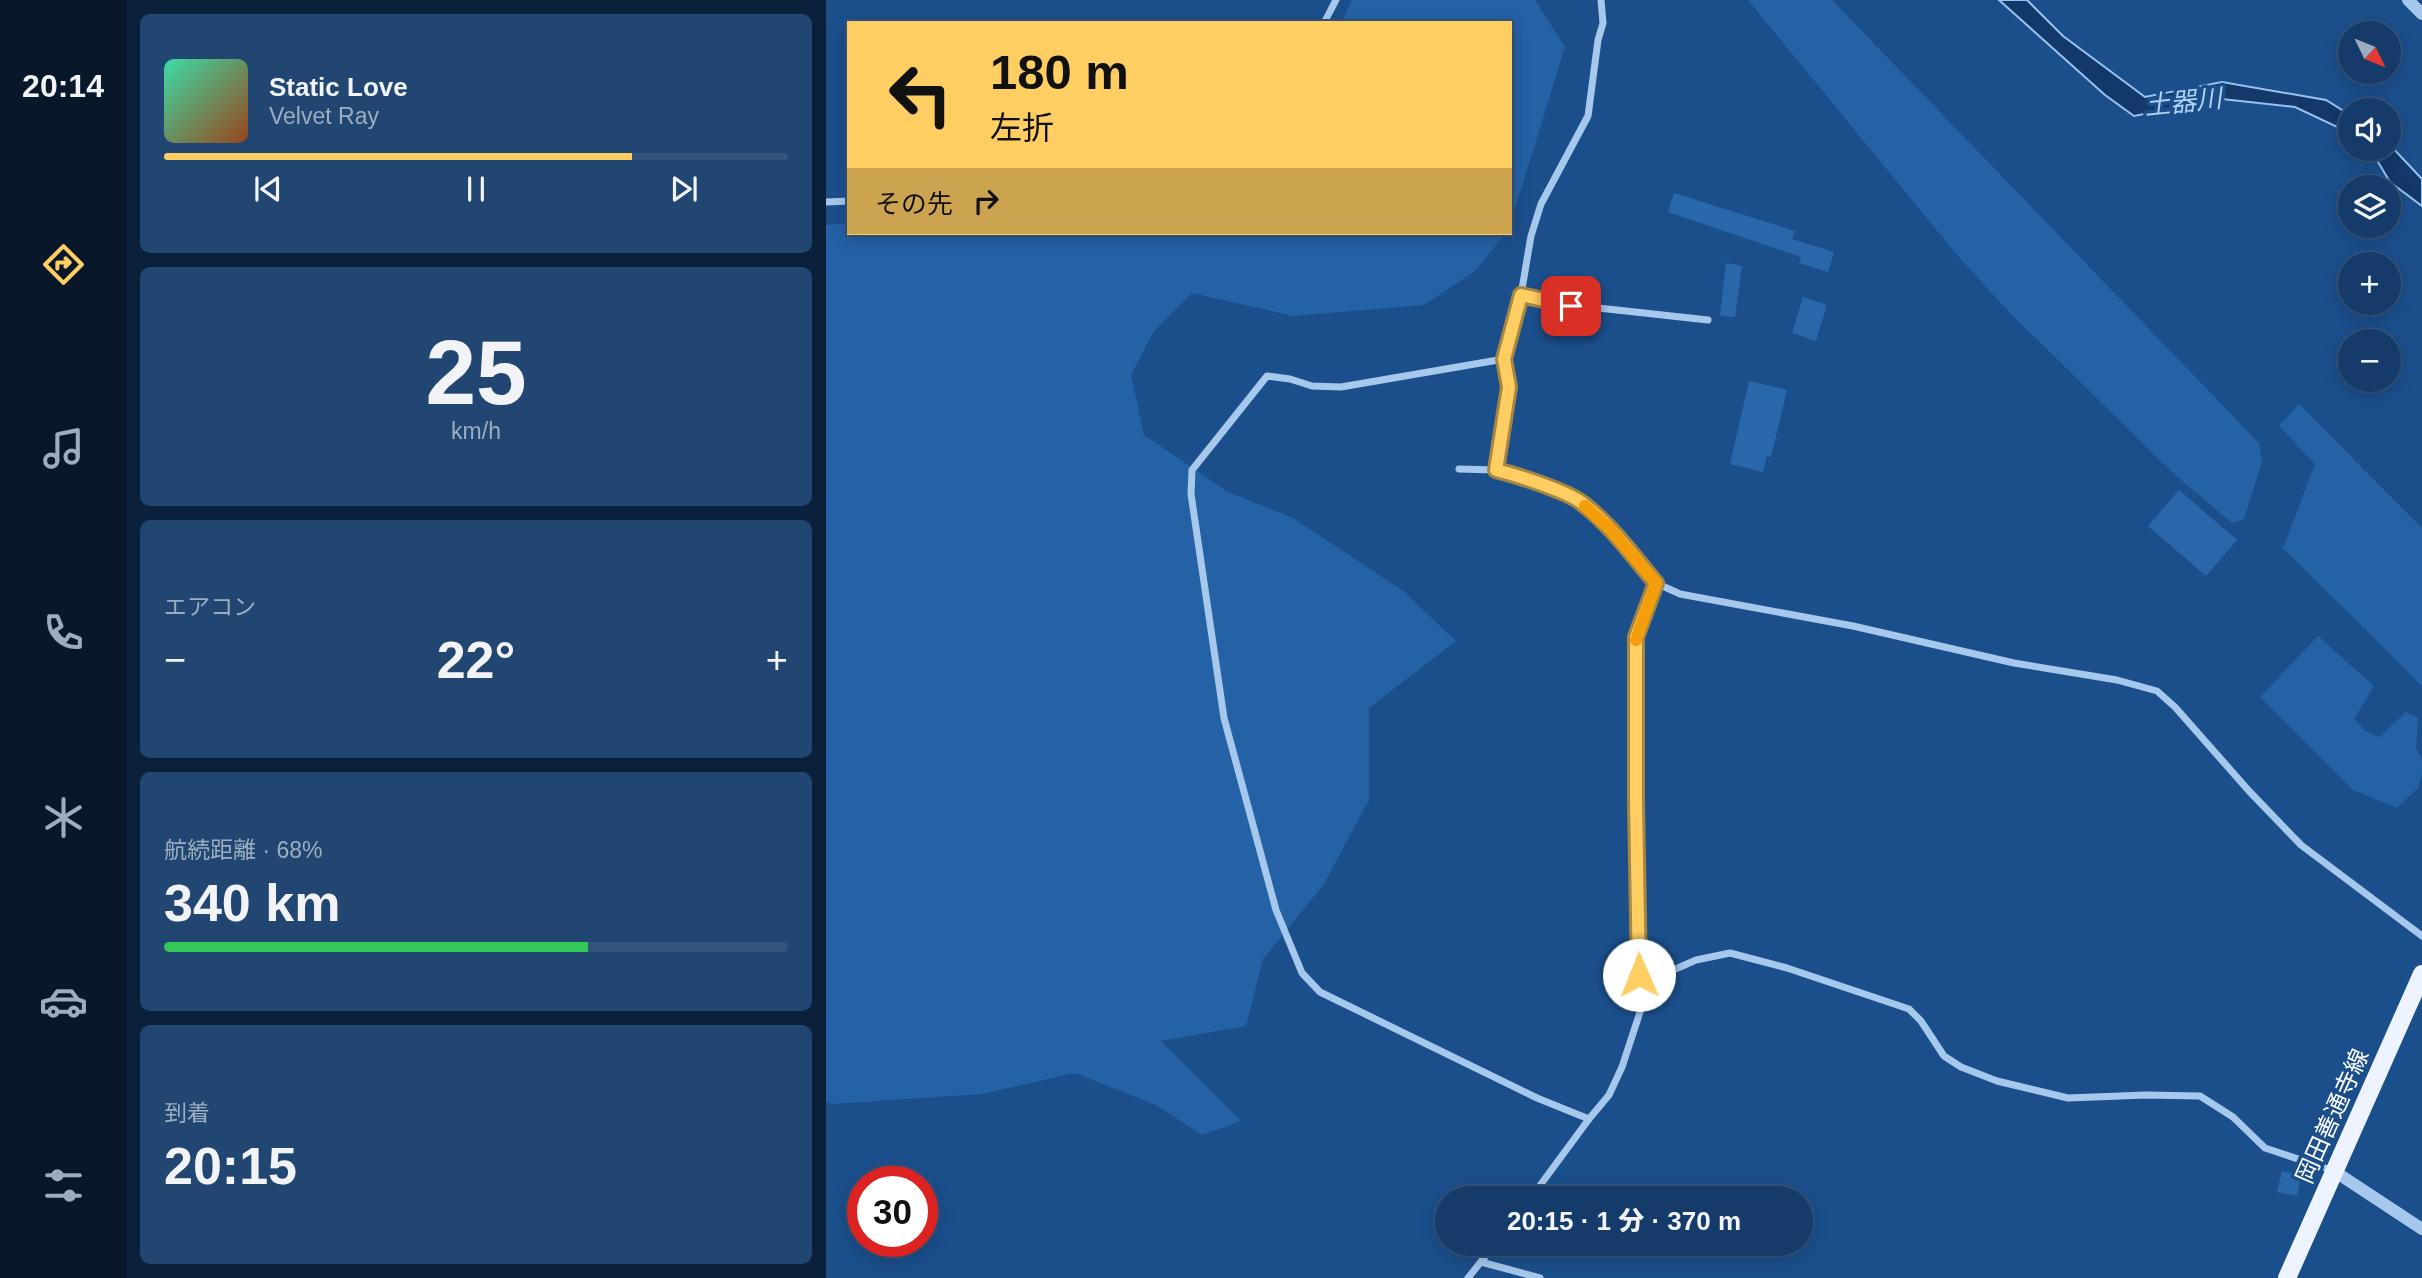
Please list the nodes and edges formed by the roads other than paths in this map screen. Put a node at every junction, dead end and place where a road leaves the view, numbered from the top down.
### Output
1 (1335, 0) edge
2 (1601, 0) edge
3 (2408, 0) edge
4 (2422, 15) edge
5 (1325, 21) edge
6 (847, 201) edge
7 (826, 202) edge
8 (1521, 295) junction
9 (1708, 320) dead end
10 (1504, 359) junction
11 (1459, 469) dead end
12 (1496, 470) junction
13 (1656, 583) junction
14 (2422, 936) edge
15 (2422, 974) edge
16 (1643, 1003) junction
17 (1588, 1119) junction
18 (2334, 1171) junction
19 (1539, 1186) edge
20 (2422, 1229) edge
21 (1486, 1256) edge
22 (1481, 1262) junction
23 (1468, 1278) edge
24 (1540, 1278) edge
25 (2287, 1278) edge

1 - 5 street
2 - 8 street
3 - 4 street
6 - 7 street
8 - 9 street
8 - 10 street
10 - 12 street
10 - 17 street
11 - 12 street
12 - 13 street
13 - 14 street
13 - 16 street
15 - 18 main road, 岡田善通寺線
16 - 17 street
16 - 18 street
17 - 19 street
18 - 20 street
18 - 25 main road, 岡田善通寺線
21 - 22 street
22 - 23 street
22 - 24 street

